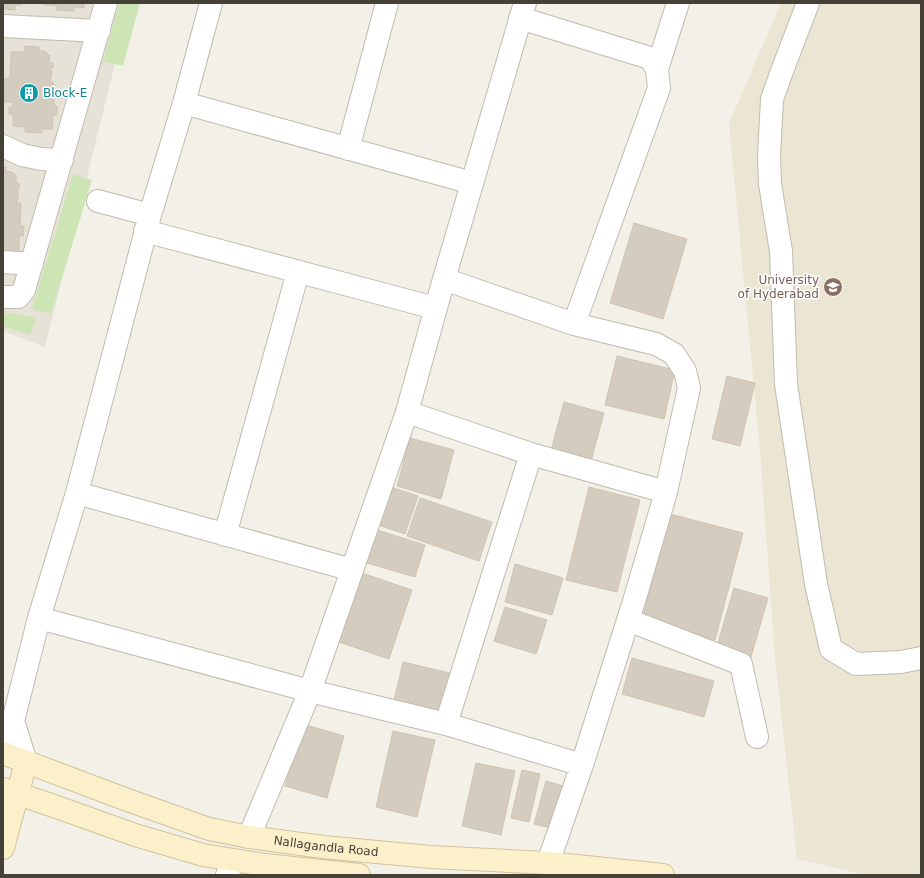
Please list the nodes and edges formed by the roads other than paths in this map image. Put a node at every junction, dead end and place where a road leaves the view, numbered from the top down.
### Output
1 (106, 3) edge
2 (211, 3) edge
3 (387, 3) edge
4 (678, 3) edge
5 (808, 3) edge
6 (522, 10) edge
7 (3, 26) edge
8 (99, 31) junction
9 (657, 69) junction
10 (184, 103) junction
11 (3, 146) edge
12 (348, 149) junction
13 (62, 160) junction
14 (472, 182) junction
15 (98, 201) dead end
16 (148, 223) junction
17 (3, 262) edge
18 (32, 264) junction
19 (298, 272) junction
20 (444, 279) junction
21 (3, 298) edge
22 (435, 308) junction
23 (574, 324) junction
24 (406, 412) junction
25 (531, 454) junction
26 (666, 492) junction
27 (77, 494) junction
28 (225, 535) junction
29 (352, 570) junction
30 (39, 618) junction
31 (628, 620) junction
32 (921, 658) edge
33 (310, 691) junction
34 (446, 724) junction
35 (8, 728) edge
36 (757, 737) dead end
37 (3, 753) edge
38 (26, 762) junction
39 (582, 765) junction
40 (10, 792) edge
41 (249, 837) junction
42 (3, 848) edge
43 (548, 863) junction
44 (230, 868) edge
45 (359, 875) edge
46 (663, 875) edge

1 - 8 street
2 - 10 street
3 - 12 street
4 - 9 street
5 - 32 street
6 - 9 street
6 - 14 street
7 - 8 street
8 - 13 street
9 - 23 street
10 - 12 street
10 - 16 street
11 - 13 street
12 - 14 street
13 - 18 street
14 - 20 street
15 - 16 street
16 - 19 street
16 - 27 street
17 - 18 street
18 - 21 street
19 - 22 street
19 - 28 street
20 - 22 street
20 - 23 street
22 - 24 street
23 - 26 street
24 - 25 street
24 - 29 street
25 - 26 street
25 - 34 street
26 - 31 street
27 - 28 street
27 - 30 street
28 - 29 street
29 - 33 street
30 - 33 street
30 - 35 street
31 - 36 street
31 - 39 street
33 - 34 street
33 - 41 street
34 - 39 street
35 - 38 street
37 - 38 main road, Nallagandla Road
38 - 40 main road
38 - 41 main road, Nallagandla Road
39 - 43 street
40 - 42 main road
40 - 44 main road
41 - 43 main road, Nallagandla Road
43 - 46 main road, Nallagandla Road
44 - 45 main road

